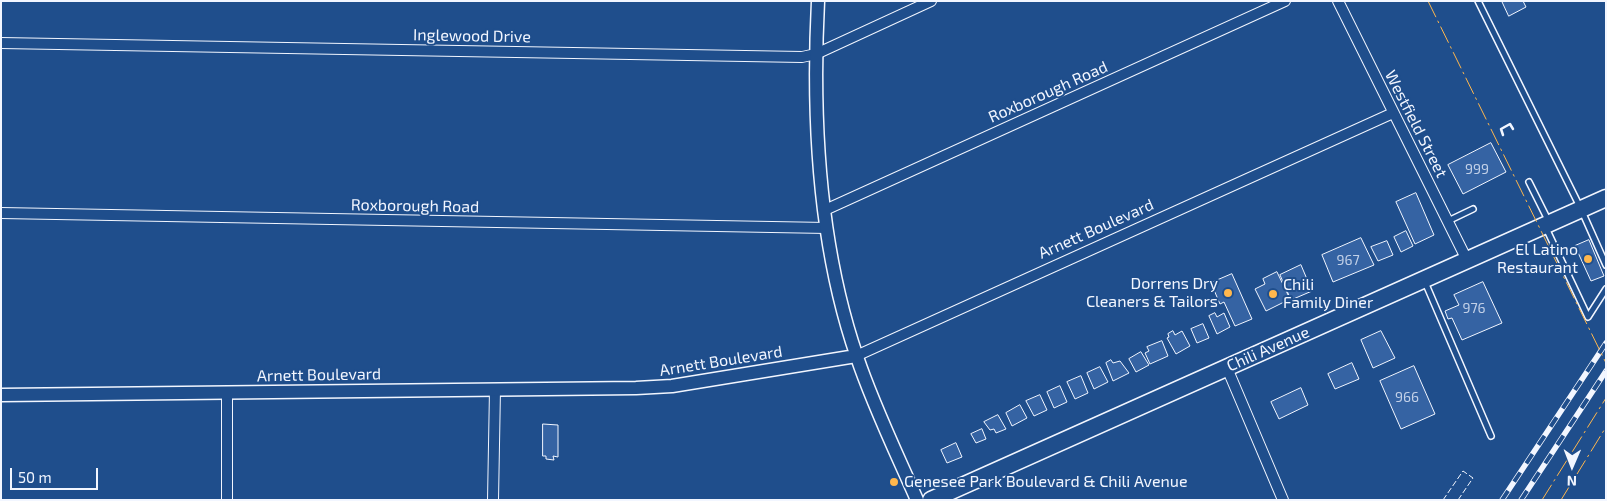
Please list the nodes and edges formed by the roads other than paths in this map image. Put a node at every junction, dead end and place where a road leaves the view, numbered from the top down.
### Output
1 (818, 1) edge
2 (931, 1) edge
3 (1285, 1) edge
4 (1338, 1) edge
5 (1478, 1) edge
6 (1, 43) edge
7 (816, 54) junction
8 (1393, 113) junction
9 (1529, 182) dead end
10 (1606, 198) edge
11 (1473, 209) dead end
12 (1581, 209) junction
13 (825, 210) junction
14 (1, 214) edge
15 (1448, 221) junction
16 (1547, 224) junction
17 (827, 228) junction
18 (1467, 260) junction
19 (1606, 265) edge
20 (1424, 279) junction
21 (1606, 289) edge
22 (856, 356) junction
23 (1227, 368) junction
24 (495, 389) junction
25 (227, 392) junction
26 (1, 395) edge
27 (1491, 436) dead end
28 (227, 500) edge
29 (493, 500) edge
30 (917, 500) edge
31 (931, 500) edge
32 (1283, 500) edge

1 - 7 street
2 - 7 street, Inglewood Drive
3 - 13 street, Roxborough Road
4 - 8 street, Westfield Street
5 - 12 lane
6 - 7 street, Inglewood Drive
7 - 13 street
8 - 15 street, Westfield Street
8 - 22 street, Arnett Boulevard
9 - 16 lane
10 - 12 main road, Chili Avenue
11 - 15 lane
12 - 16 main road, Chili Avenue
12 - 19 lane
13 - 17 street
14 - 17 street, Roxborough Road
15 - 18 street, Westfield Street
16 - 18 main road, Chili Avenue
16 - 21 lane
17 - 22 street
18 - 20 main road, Chili Avenue
20 - 23 main road, Chili Avenue
20 - 27 lane
22 - 24 street, Arnett Boulevard
22 - 30 street
23 - 31 main road, Chili Avenue
23 - 32 street
24 - 25 street, Arnett Boulevard
24 - 29 street
25 - 26 street, Arnett Boulevard
25 - 28 street

